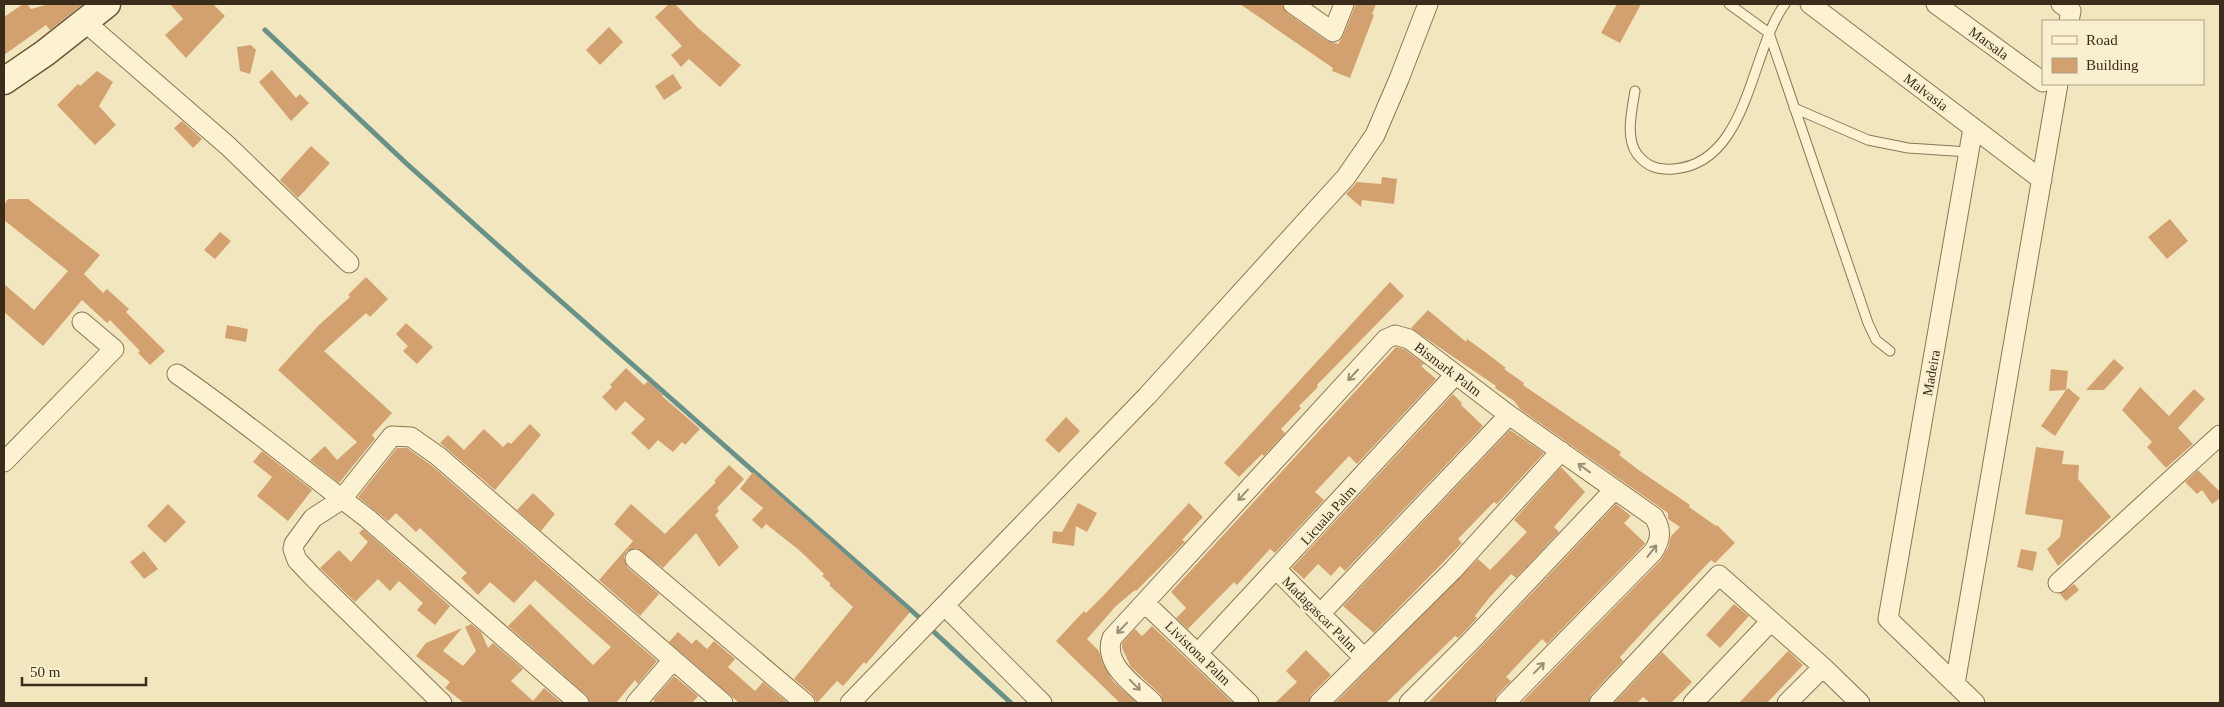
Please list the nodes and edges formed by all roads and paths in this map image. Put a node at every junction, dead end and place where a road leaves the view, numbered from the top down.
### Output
1 (1293, 4) edge
2 (1344, 4) edge
3 (1428, 4) edge
4 (1729, 4) edge
5 (1785, 4) edge
6 (1810, 4) edge
7 (1936, 4) edge
8 (99, 9) edge
9 (1769, 33) junction
10 (2042, 80) edge
11 (4, 81) edge
12 (2051, 86) edge
13 (1635, 90) dead end
14 (1794, 108) junction
15 (1973, 128) junction
16 (1969, 152) junction
17 (2042, 180) junction
18 (349, 263) dead end
19 (82, 322) dead end
20 (1890, 352) dead end
21 (177, 374) dead end
22 (1455, 375) junction
23 (1509, 415) junction
24 (2217, 444) edge
25 (1562, 451) junction
26 (4, 462) edge
27 (1614, 490) junction
28 (341, 500) junction
29 (634, 558) dead end
30 (1277, 570) junction
31 (2058, 583) dead end
32 (1146, 603) junction
33 (945, 606) junction
34 (1320, 614) junction
35 (1771, 621) junction
36 (1198, 653) junction
37 (1364, 658) junction
38 (673, 660) junction
39 (1822, 667) junction
40 (1956, 684) junction
41 (442, 703) edge
42 (579, 703) edge
43 (636, 703) edge
44 (723, 703) edge
45 (805, 703) edge
46 (850, 703) edge
47 (1042, 703) edge
48 (1154, 703) edge
49 (1250, 703) edge
50 (1319, 703) edge
51 (1408, 703) edge
52 (1506, 703) edge
53 (1599, 703) edge
54 (1693, 703) edge
55 (1787, 703) edge
56 (1860, 703) edge
57 (1975, 703) edge

1 - 2 street
3 - 33 street
4 - 9 lane
5 - 9 lane
6 - 15 street, Malvasia
7 - 10 street, Marsala
8 - 11 street
8 - 18 street
9 - 13 lane
9 - 14 lane
12 - 17 street
14 - 16 lane
14 - 20 lane
15 - 16 street, Madeira
15 - 17 street, Malvasia
16 - 40 street, Madeira
17 - 40 street
19 - 26 street
21 - 28 street
22 - 23 street, Bismark Palm
22 - 30 street, Licuala Palm
22 -> 32 street, Bismark Palm
23 - 25 street, Bismark Palm
23 - 34 street
24 - 31 street
27 -> 25 street, Bismark Palm
25 - 37 street
27 - 51 street
52 -> 27 street, Bismark Palm
28 - 38 street
28 - 41 street
28 - 42 street
29 - 45 street
30 - 34 street, Madagascar Palm
30 - 36 street, Licuala Palm
32 - 36 street, Livistona Palm
32 -> 48 street, Bismark Palm
33 - 46 street
33 - 47 street
34 - 37 street, Madagascar Palm
35 - 39 street
35 - 53 street
35 - 54 street
36 - 49 street, Livistona Palm
37 - 50 street
38 - 43 street
38 - 44 street
39 - 55 street
39 - 56 street
40 - 57 street

